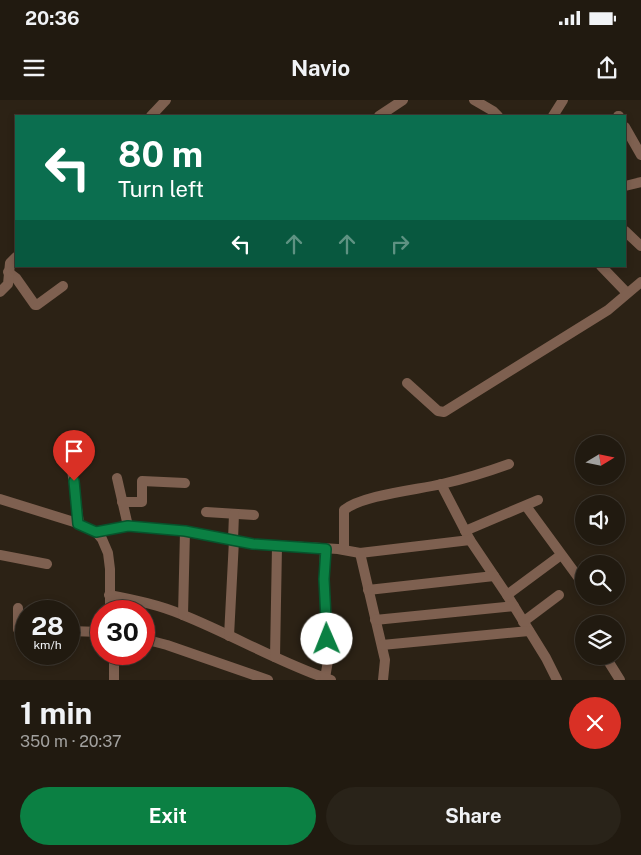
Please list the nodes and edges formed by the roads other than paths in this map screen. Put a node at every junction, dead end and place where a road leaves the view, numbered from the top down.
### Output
1 (166, 100) edge
2 (403, 100) edge
3 (474, 100) edge
4 (563, 100) edge
5 (151, 115) edge
6 (380, 115) edge
7 (497, 115) edge
8 (554, 115) edge
9 (626, 129) edge
10 (641, 155) edge
11 (641, 182) edge
12 (626, 186) edge
13 (626, 232) edge
14 (641, 246) edge
15 (15, 258) edge
16 (602, 267) edge
17 (8, 272) junction
18 (641, 282) edge
19 (63, 286) dead end
20 (0, 292) edge
21 (627, 293) junction
22 (407, 383) dead end
23 (509, 464) dead end
24 (72, 469) dead end
25 (116, 478) dead end
26 (185, 483) dead end
27 (441, 484) junction
28 (0, 499) edge
29 (538, 500) dead end
30 (122, 502) junction
31 (526, 506) junction
32 (206, 512) dead end
33 (234, 514) junction
34 (254, 515) dead end
35 (78, 524) junction
36 (128, 526) junction
37 (185, 531) junction
38 (96, 532) junction
39 (468, 535) junction
40 (234, 540) junction
41 (276, 546) junction
42 (326, 549) junction
43 (344, 550) junction
44 (360, 553) junction
45 (0, 555) edge
46 (561, 555) junction
47 (48, 564) dead end
48 (575, 573) edge
49 (494, 576) junction
50 (368, 590) junction
51 (109, 595) junction
52 (507, 595) junction
53 (559, 595) dead end
54 (109, 600) edge
55 (514, 606) junction
56 (183, 615) junction
57 (375, 620) junction
58 (526, 626) junction
59 (228, 636) junction
60 (155, 642) edge
61 (382, 645) junction
62 (275, 657) junction
63 (114, 665) edge
64 (611, 665) edge
65 (328, 679) edge
66 (114, 680) edge
67 (268, 680) edge
68 (383, 680) edge
69 (557, 680) edge
70 (620, 680) edge

1 - 5 street
2 - 6 street
3 - 7 street
4 - 8 street
9 - 10 street
11 - 12 street
13 - 14 street
15 - 17 street
16 - 21 street
17 - 19 street
17 - 20 street
18 - 21 street
21 - 22 street
23 - 27 street
24 - 35 street
25 - 30 street
26 - 30 street
27 - 39 street
27 - 43 street
28 - 35 street
29 - 31 street
30 - 36 street
31 - 39 street
31 - 46 street
32 - 33 street
33 - 34 street
33 - 40 street
35 - 38 street
36 - 37 street
36 - 38 street
37 - 40 street
37 - 56 street
38 - 51 street
39 - 44 street
39 - 49 street
40 - 41 street
40 - 59 street
41 - 42 street
41 - 62 street
42 - 43 street
42 - 65 street
43 - 44 street
44 - 50 street
45 - 47 street
46 - 48 street
46 - 52 street
49 - 50 street
49 - 52 street
50 - 57 street
51 - 54 street
51 - 56 street
52 - 55 street
53 - 58 street
55 - 57 street
55 - 58 street
56 - 59 street
57 - 61 street
58 - 61 street
58 - 69 street
59 - 62 street
60 - 67 street
61 - 68 street
62 - 65 street
63 - 66 street
64 - 70 street

